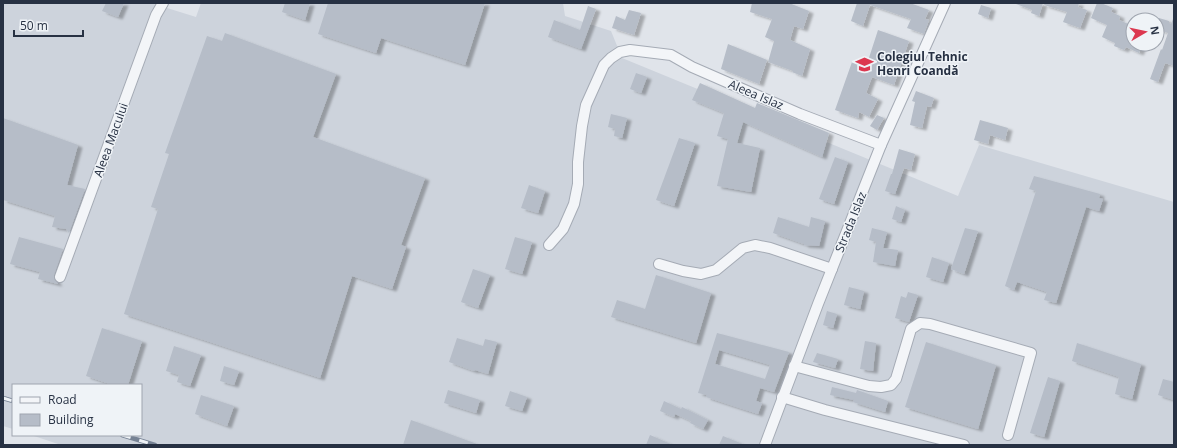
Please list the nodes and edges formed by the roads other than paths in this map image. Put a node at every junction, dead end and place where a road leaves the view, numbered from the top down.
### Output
1 (163, 3) edge
2 (945, 3) edge
3 (881, 145) junction
4 (549, 245) dead end
5 (659, 264) dead end
6 (832, 269) junction
7 (60, 277) dead end
8 (794, 366) junction
9 (782, 397) junction
10 (1008, 435) dead end
11 (765, 445) edge
12 (964, 445) edge

1 - 7 street, Aleea Macului
2 - 3 street, Strada Islaz
3 - 4 street, Aleea Islaz
3 - 6 street, Strada Islaz
5 - 6 street
6 - 8 street, Strada Islaz
8 - 9 street, Strada Islaz
8 - 10 street
9 - 11 street, Strada Islaz
9 - 12 street

